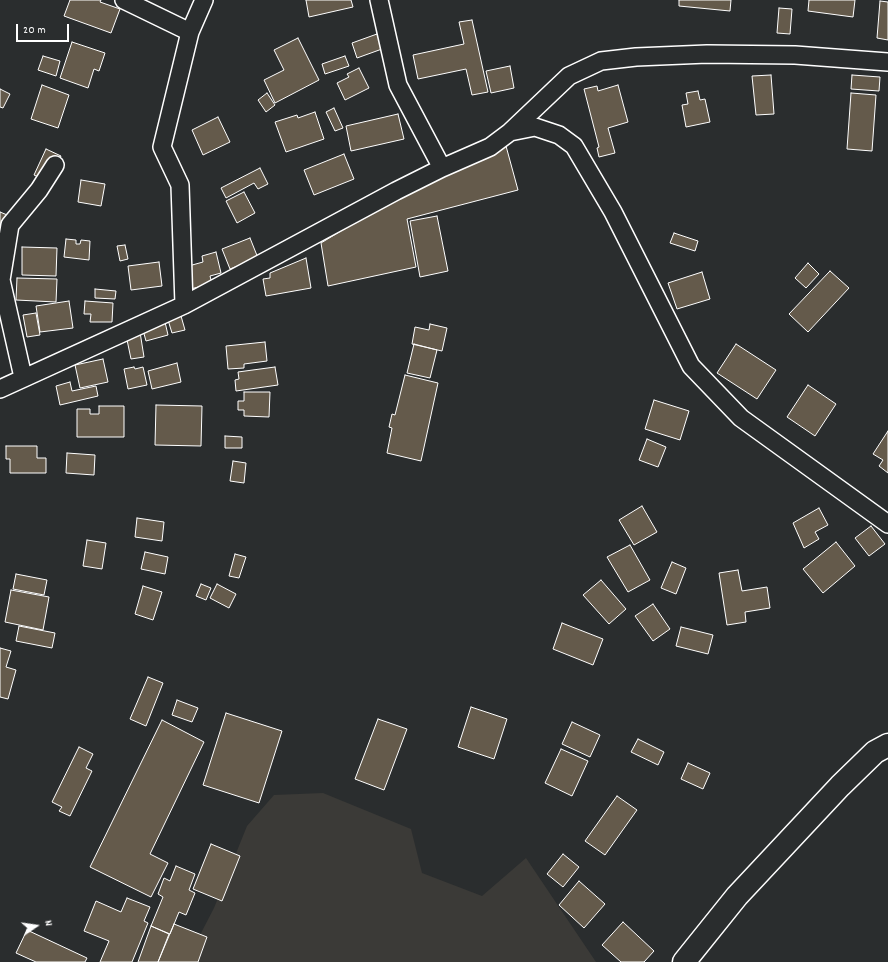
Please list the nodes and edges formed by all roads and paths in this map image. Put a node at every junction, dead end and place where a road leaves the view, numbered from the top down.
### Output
1 (124, 0) edge
2 (204, 0) edge
3 (379, 0) edge
4 (190, 32) junction
5 (888, 62) edge
6 (510, 132) junction
7 (55, 165) dead end
8 (442, 168) junction
9 (184, 305) junction
10 (23, 377) junction
11 (0, 389) edge
12 (888, 524) edge
13 (888, 745) edge
14 (684, 962) edge

1 - 4 street
2 - 4 street
3 - 8 street
4 - 9 street
5 - 6 street
6 - 8 street
6 - 12 street
7 - 10 street
8 - 9 street
9 - 10 street
10 - 11 street
13 - 14 street

